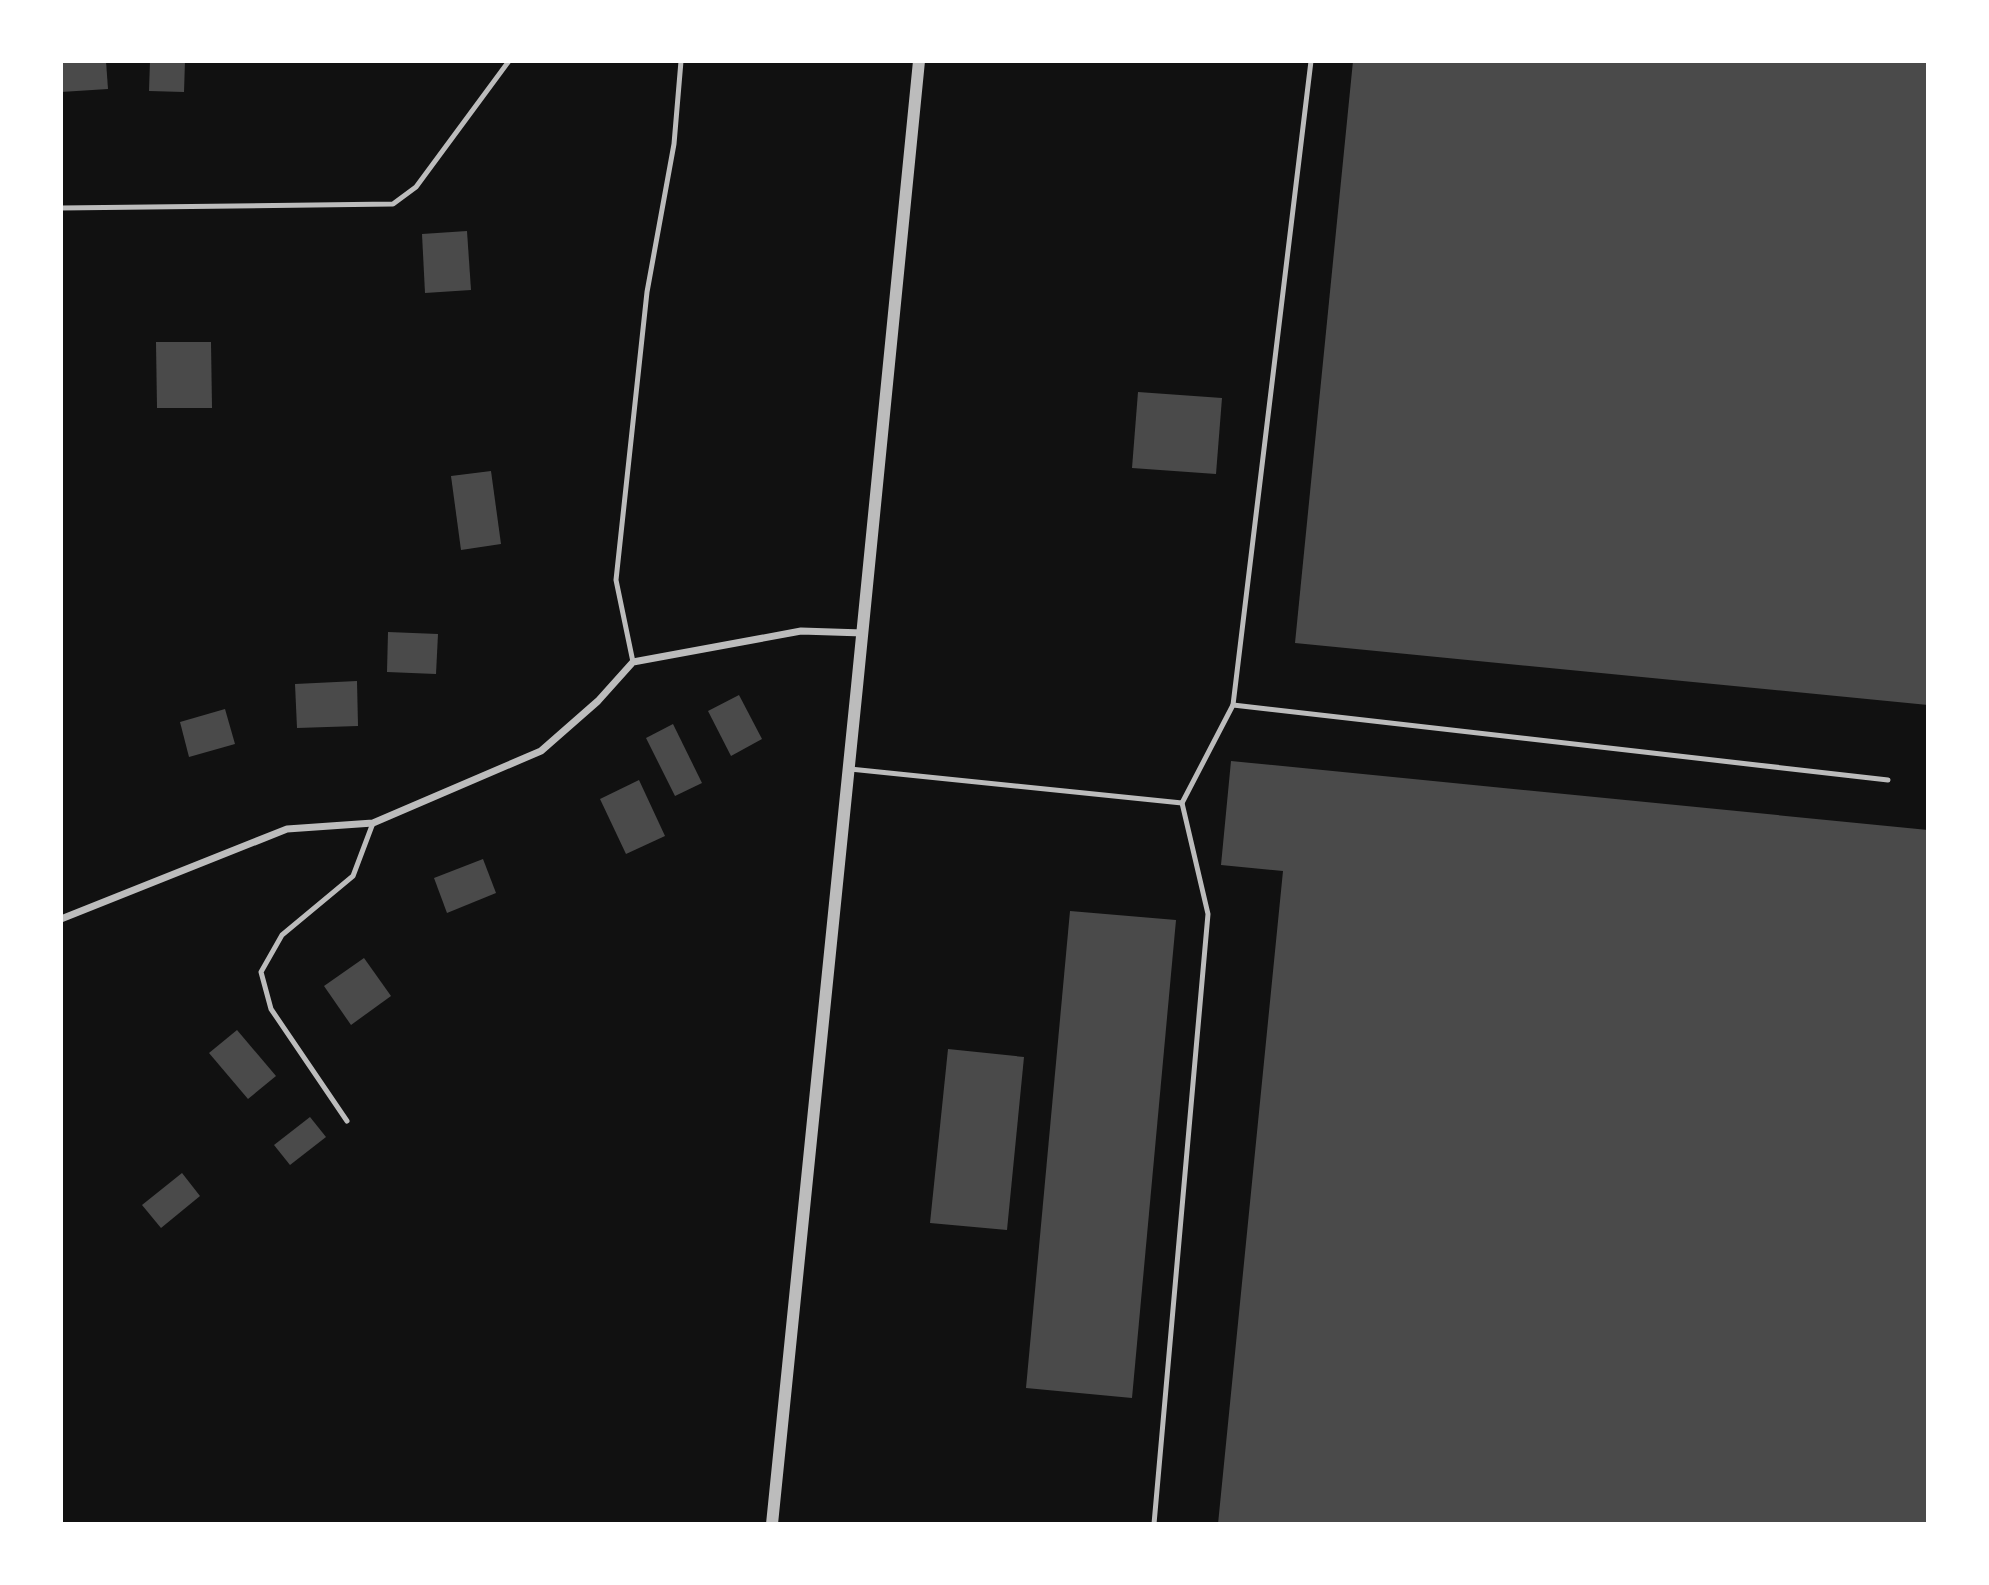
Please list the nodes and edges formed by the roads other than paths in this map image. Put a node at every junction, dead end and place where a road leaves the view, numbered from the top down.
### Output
1 (509, 61) edge
2 (681, 61) edge
3 (919, 61) edge
4 (1311, 61) edge
5 (61, 208) edge
6 (863, 633) junction
7 (633, 662) junction
8 (1233, 705) junction
9 (847, 768) junction
10 (1888, 780) dead end
11 (1182, 803) junction
12 (373, 822) junction
13 (61, 919) edge
14 (347, 1121) dead end
15 (772, 1524) edge
16 (1154, 1524) edge

1 - 5 lane
2 - 7 lane
3 - 6 street
4 - 8 lane
6 - 7 street
6 - 9 street
7 - 12 street
8 - 10 lane
8 - 11 lane
9 - 11 lane
9 - 15 street
11 - 16 lane
12 - 13 street
12 - 14 lane

